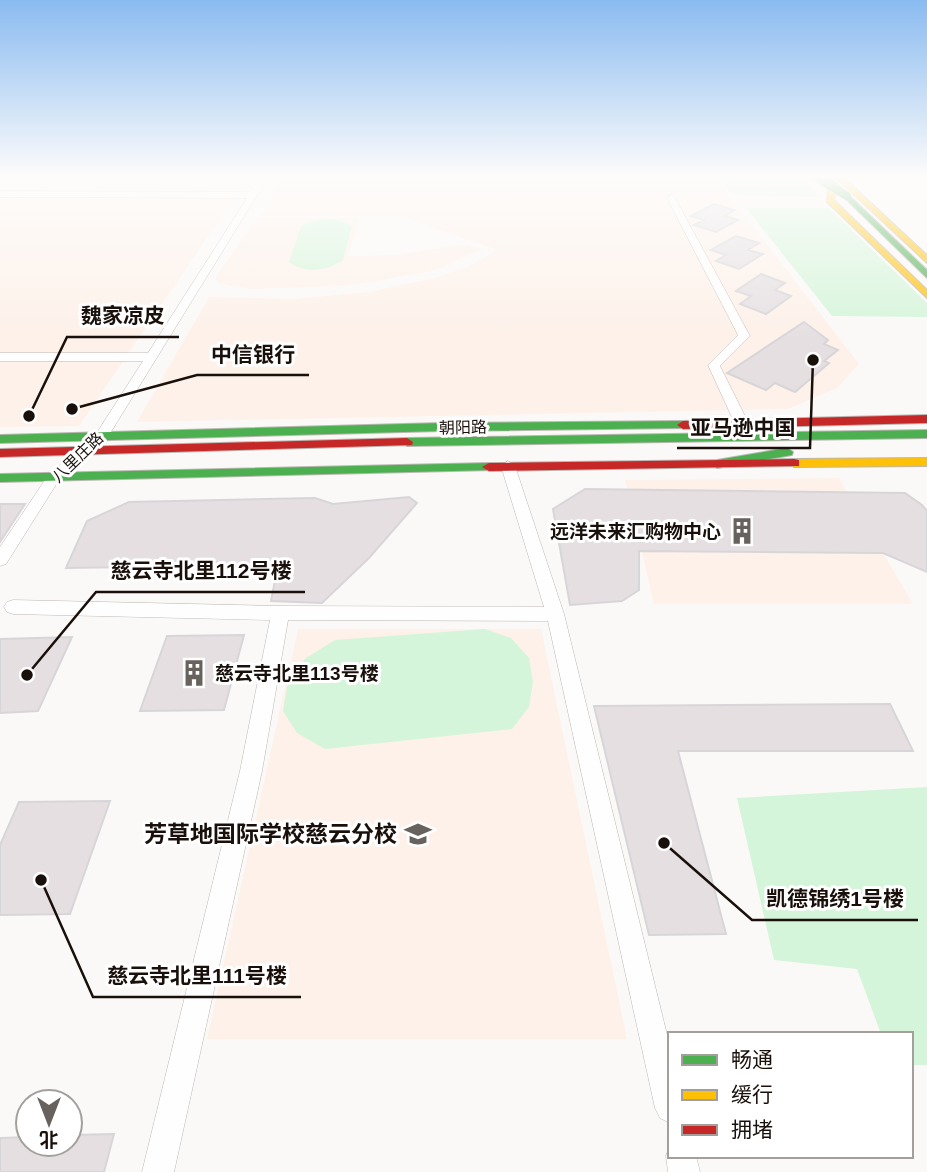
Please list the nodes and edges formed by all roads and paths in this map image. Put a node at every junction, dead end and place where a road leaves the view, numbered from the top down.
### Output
1 (230, 231) edge
2 (688, 231) edge
3 (873, 231) edge
4 (873, 231) edge
5 (880, 231) edge
6 (880, 231) edge
7 (906, 231) edge
8 (911, 231) edge
9 (927, 244) edge
10 (927, 251) edge
11 (897, 258) junction
12 (925, 273) edge
13 (927, 295) edge
14 (151, 357) junction
15 (0, 358) edge
16 (927, 419) edge
17 (742, 424) junction
18 (693, 425) junction
19 (927, 434) edge
20 (101, 437) junction
21 (0, 439) edge
22 (802, 443) junction
23 (927, 448) edge
24 (0, 453) edge
25 (79, 456) junction
26 (927, 462) edge
27 (0, 463) edge
28 (717, 464) junction
29 (508, 466) junction
30 (54, 477) junction
31 (0, 478) edge
32 (0, 560) edge
33 (13, 607) dead end
34 (280, 613) junction
35 (555, 614) junction
36 (668, 1099) edge
37 (159, 1172) edge

1 - 14 street, 八里庄路
2 - 17 street
3 - 11 main road
4 - 11 main road
5 - 12 main road
6 - 12 main road
7 - 10 main road
8 - 9 main road
11 - 12 main road
11 - 13 main road
14 - 15 street
14 - 20 street, 八里庄路
16 - 17 main road, 朝阳路
17 - 18 main road, 朝阳路
18 - 20 main road, 朝阳路
18 - 22 main road
19 - 22 main road, 朝阳路
20 - 21 main road, 朝阳路
20 - 25 street, 八里庄路
22 - 23 main road, 朝阳路
22 - 25 main road, 朝阳路
22 - 28 main road
24 - 25 main road, 朝阳路
25 - 27 main road, 朝阳路
25 - 30 street, 八里庄路
26 - 28 main road
28 - 29 main road
29 - 30 main road
29 - 35 street
30 - 31 main road
30 - 32 street, 八里庄路
33 - 34 street
34 - 35 street
34 - 37 street
35 - 36 street

